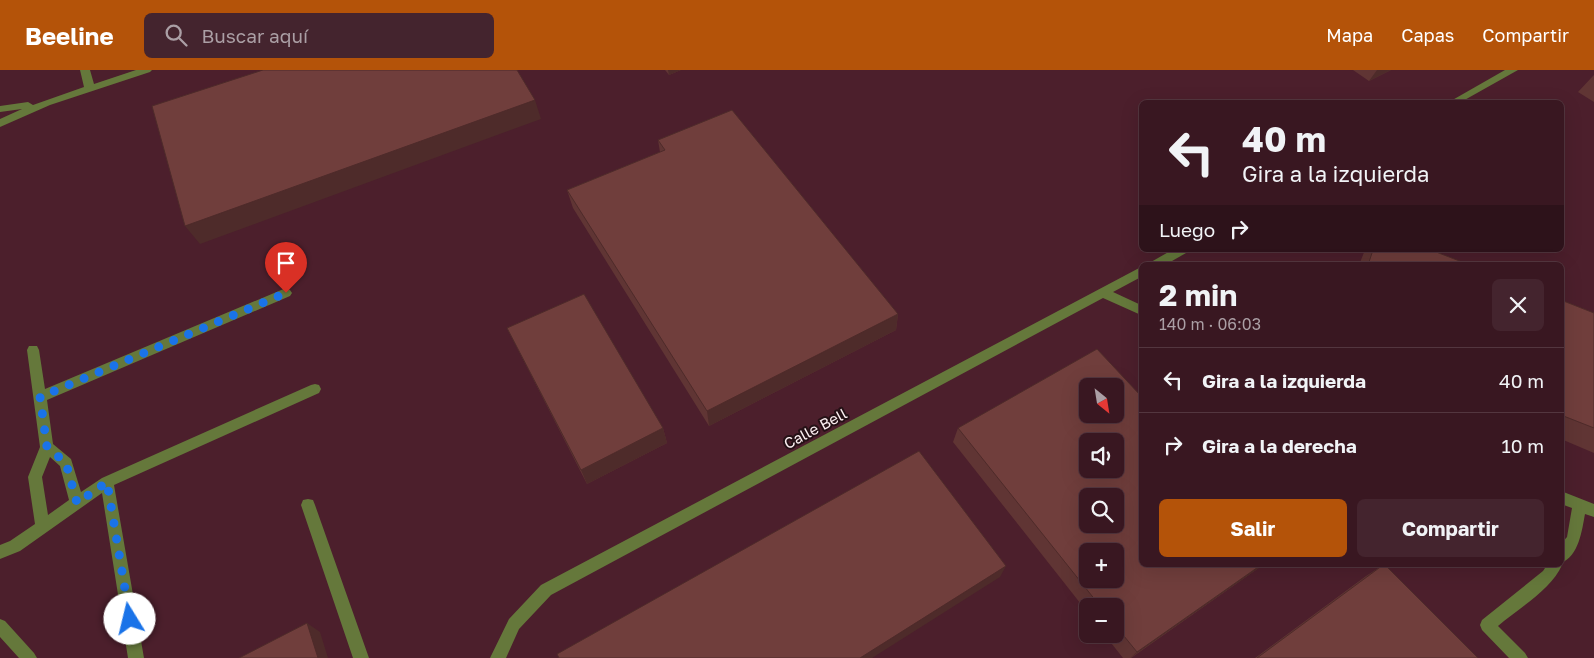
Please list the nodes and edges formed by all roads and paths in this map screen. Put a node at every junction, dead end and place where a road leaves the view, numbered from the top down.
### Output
1 (85, 70) edge
2 (147, 70) edge
3 (1514, 70) edge
4 (90, 89) junction
5 (1458, 100) edge
6 (46, 103) junction
7 (0, 109) edge
8 (0, 123) edge
9 (1178, 252) edge
10 (1160, 262) edge
11 (1139, 273) edge
12 (286, 293) dead end
13 (1104, 293) junction
14 (1139, 309) edge
15 (33, 350) dead end
16 (315, 389) dead end
17 (40, 397) junction
18 (47, 447) junction
19 (107, 482) junction
20 (1564, 498) edge
21 (77, 503) junction
22 (308, 505) dead end
23 (1580, 505) junction
24 (1594, 511) edge
25 (43, 527) junction
26 (0, 552) edge
27 (1564, 552) edge
28 (1554, 567) edge
29 (0, 626) edge
30 (28, 658) edge
31 (136, 658) edge
32 (361, 658) edge
33 (498, 658) edge
34 (1520, 658) edge

1 - 4 street
2 - 4 street
3 - 5 street
4 - 6 street
6 - 7 street
6 - 8 street
9 - 10 street
11 - 13 street, Calle Bell
12 - 17 street
13 - 14 street
13 - 33 street, Calle Bell
15 - 17 street
16 - 19 street
17 - 18 street
18 - 21 street
18 - 25 street
19 - 21 street
19 - 31 street
20 - 23 street
21 - 25 street
22 - 32 street
23 - 24 street
23 - 27 street
25 - 26 street
28 - 34 street
29 - 30 street

